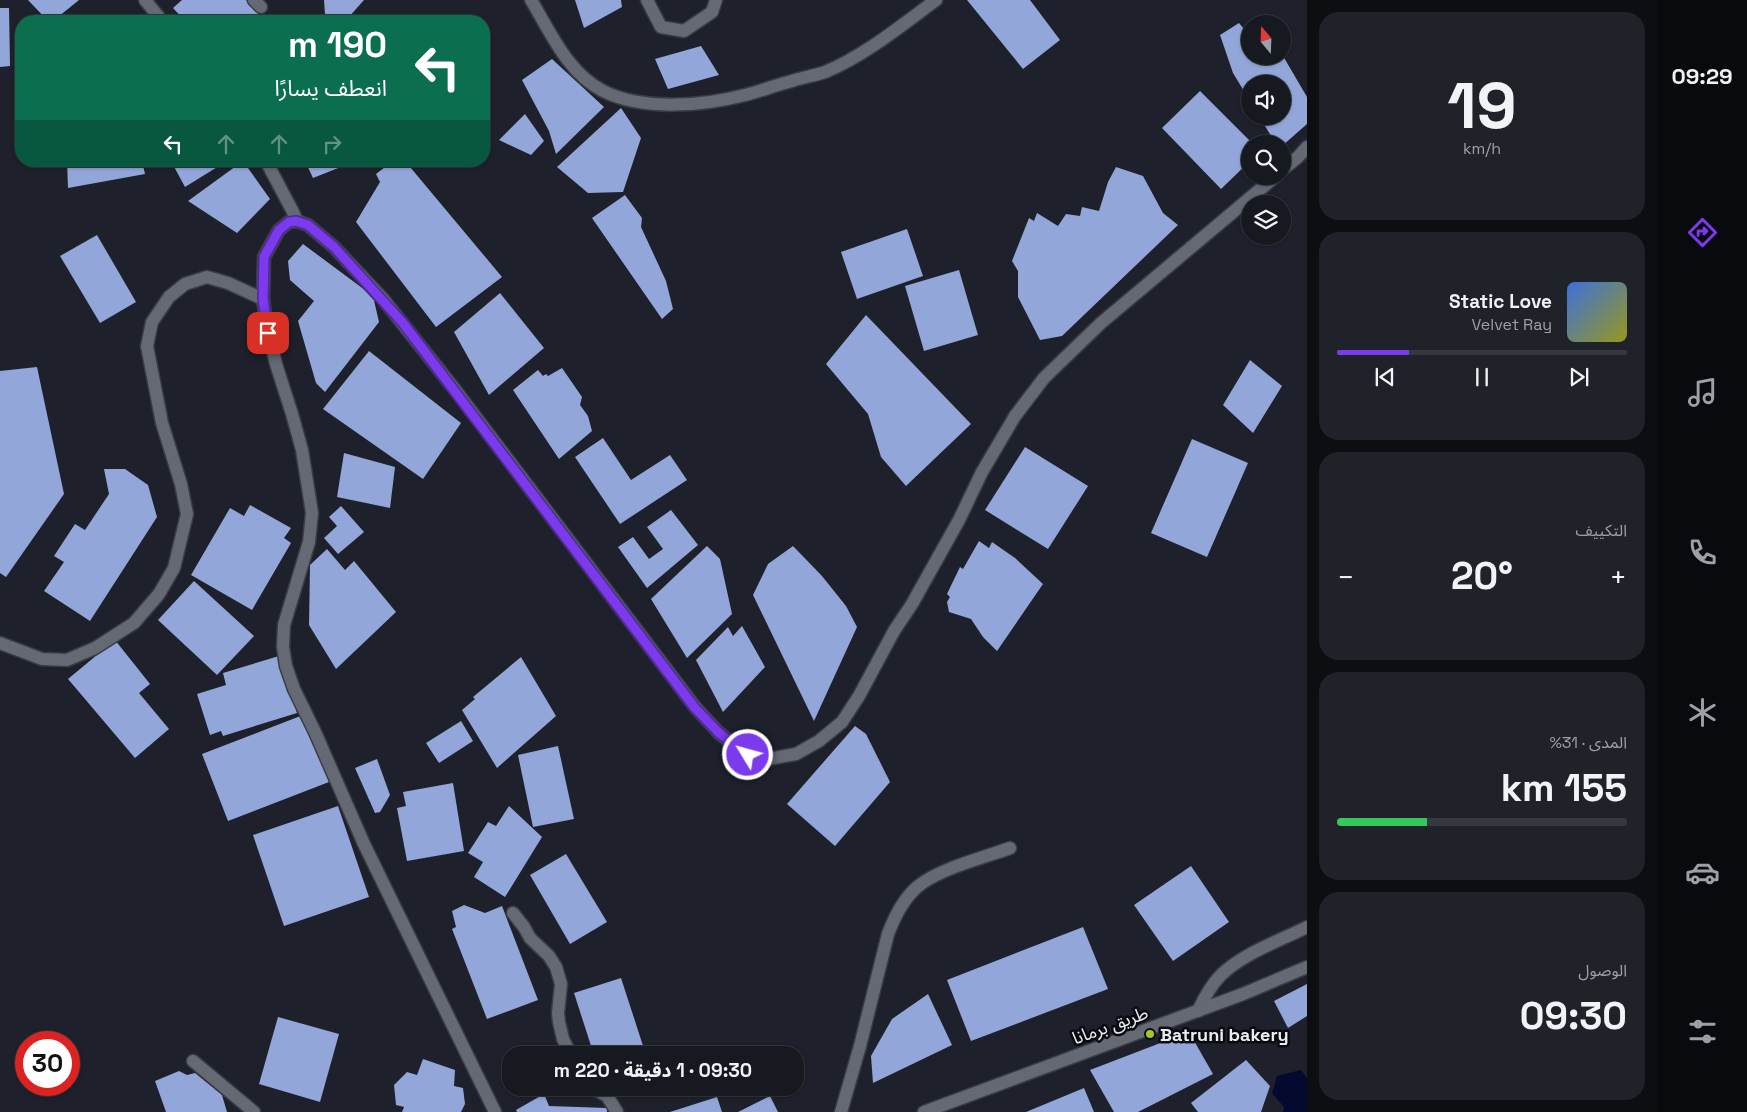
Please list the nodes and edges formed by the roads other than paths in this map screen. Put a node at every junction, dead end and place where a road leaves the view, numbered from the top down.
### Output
1 (145, 0) edge
2 (531, 0) edge
3 (647, 0) edge
4 (716, 0) edge
5 (936, 0) edge
6 (157, 15) edge
7 (1307, 147) edge
8 (1291, 163) edge
9 (269, 167) edge
10 (1265, 185) edge
11 (296, 221) junction
12 (263, 299) junction
13 (0, 643) edge
14 (1010, 848) dead end
15 (513, 913) dead end
16 (1307, 927) edge
17 (1307, 967) edge
18 (1198, 1011) junction
19 (566, 1046) edge
20 (193, 1061) dead end
21 (607, 1096) edge
22 (254, 1112) edge
23 (495, 1112) edge
24 (617, 1112) edge
25 (841, 1112) edge
26 (924, 1112) edge

1 - 6 street
2 - 5 street
3 - 4 street
7 - 8 street
9 - 11 street
10 - 11 street
11 - 12 street
12 - 13 street
12 - 23 street
14 - 25 street
15 - 19 street
16 - 18 street
17 - 18 street, طريق برمانا
18 - 26 street, طريق برمانا
20 - 22 street
21 - 24 street

